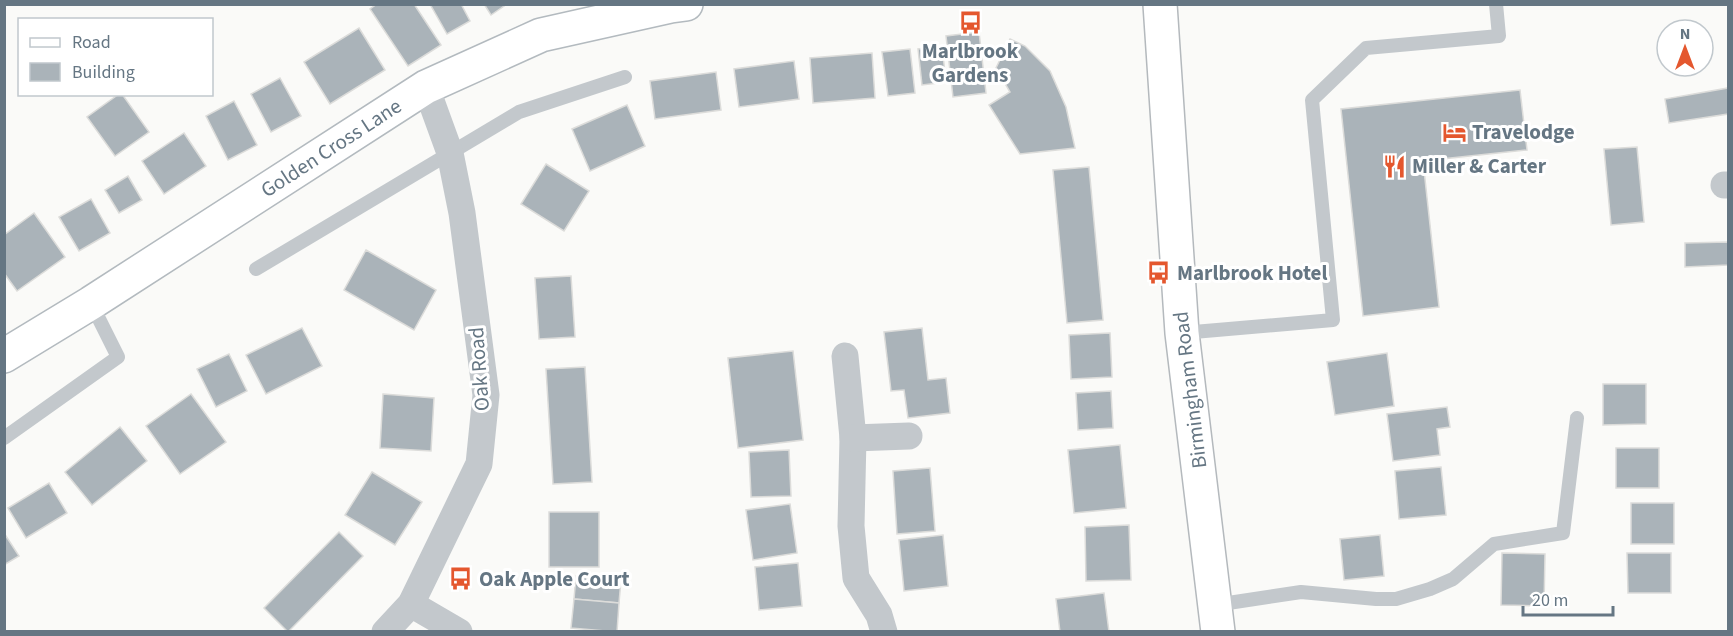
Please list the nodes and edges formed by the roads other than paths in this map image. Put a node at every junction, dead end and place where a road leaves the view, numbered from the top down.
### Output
1 (686, 4) edge
2 (1160, 4) edge
3 (1496, 4) edge
4 (625, 77) dead end
5 (426, 87) junction
6 (450, 153) junction
7 (256, 269) dead end
8 (91, 303) junction
9 (1182, 333) junction
10 (4, 356) edge
11 (845, 356) dead end
12 (1577, 418) dead end
13 (909, 436) dead end
14 (4, 438) edge
15 (853, 438) junction
16 (411, 604) junction
17 (1217, 618) edge
18 (385, 632) edge
19 (459, 632) edge
20 (884, 632) edge

1 - 5 main road, Golden Cross Lane
2 - 9 main road, Birmingham Road
3 - 9 lane
4 - 6 lane
5 - 6 street, Oak Road
5 - 8 main road, Golden Cross Lane
6 - 7 lane
6 - 16 street, Oak Road
8 - 10 main road, Golden Cross Lane
8 - 14 lane
9 - 17 main road, Birmingham Road
11 - 15 street
12 - 17 lane
13 - 15 street
15 - 20 street
16 - 18 street, Oak Road
16 - 19 street

